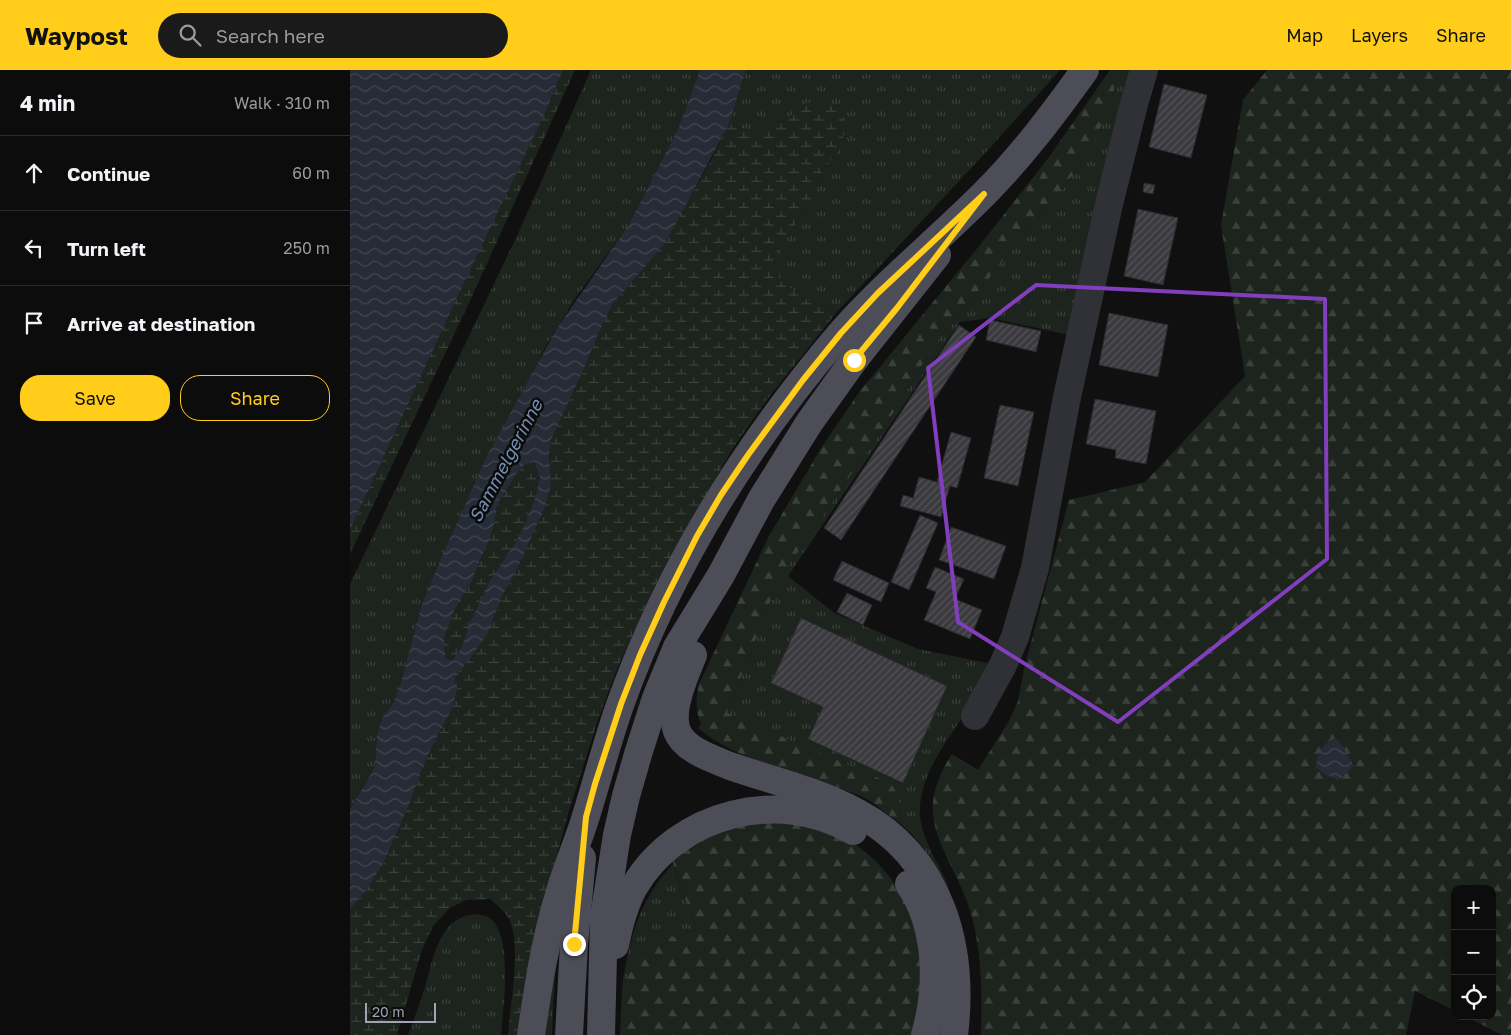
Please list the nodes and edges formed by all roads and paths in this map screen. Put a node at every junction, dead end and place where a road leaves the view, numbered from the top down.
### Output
1 (1085, 70) edge
2 (1144, 70) edge
3 (984, 194) junction
4 (721, 575) junction
5 (975, 716) dead end
6 (586, 817) junction
7 (601, 1022) edge
8 (531, 1035) edge
9 (569, 1035) edge
10 (925, 1035) edge
11 (954, 1035) edge

1 - 3 main road
2 - 5 street
3 - 4 main road
3 - 6 main road
4 - 7 main road
4 - 11 main road
6 - 8 main road
6 - 9 main road
7 - 10 main road

